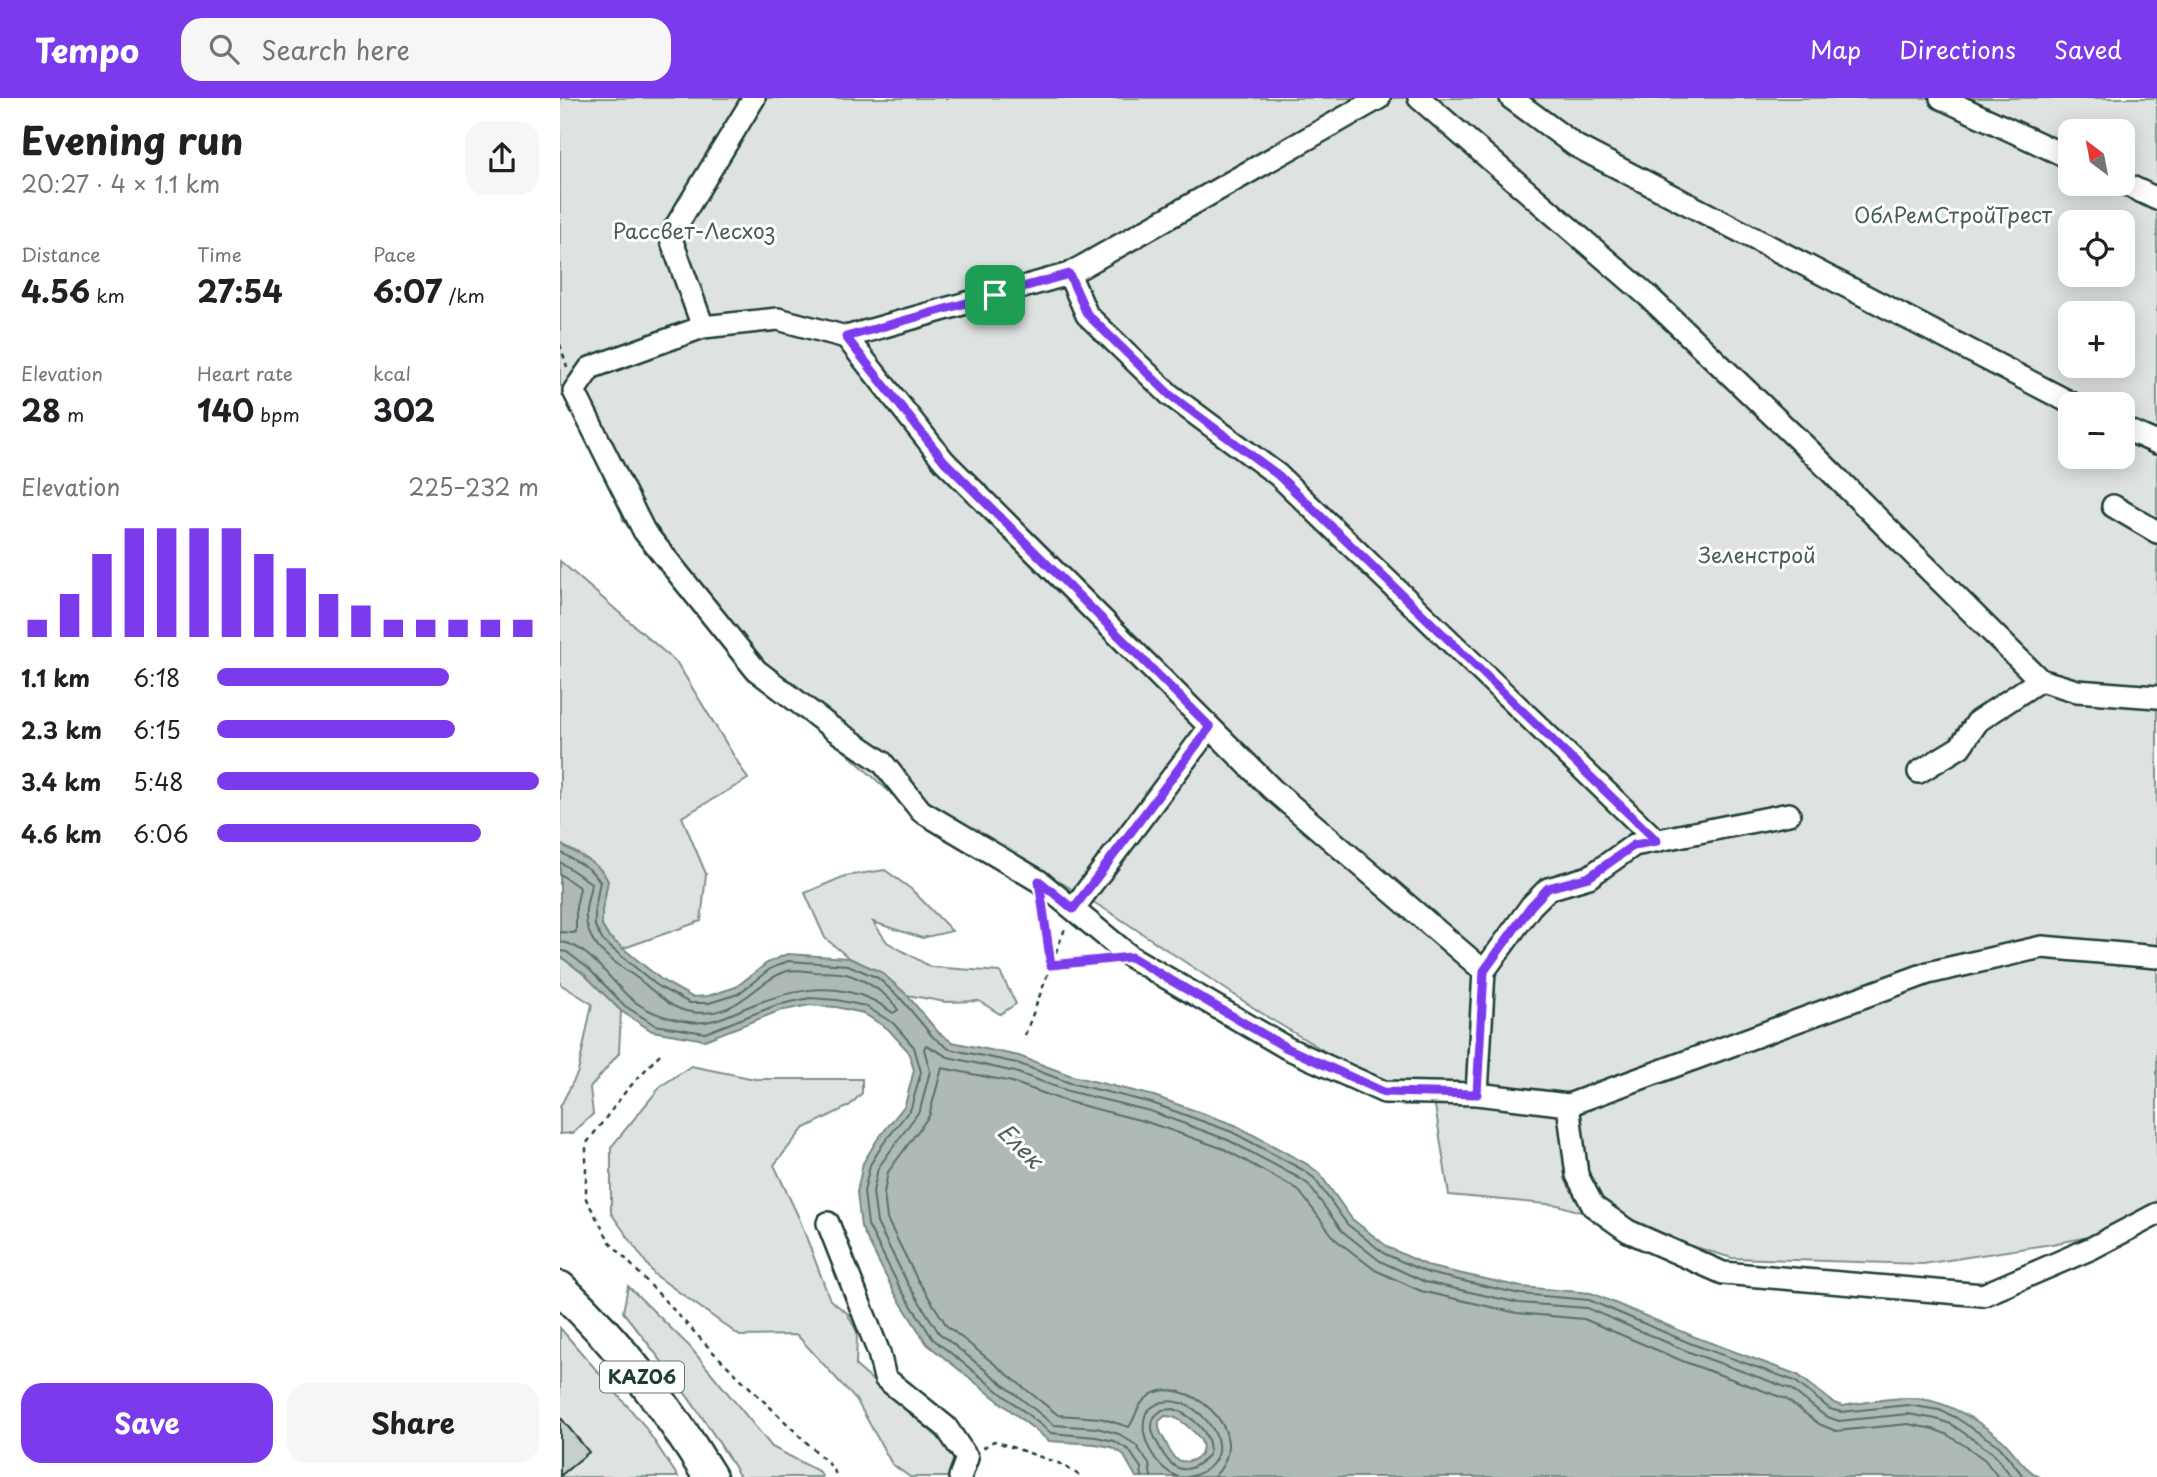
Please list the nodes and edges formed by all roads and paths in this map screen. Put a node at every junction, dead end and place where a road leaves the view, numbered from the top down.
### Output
1 (754, 98) edge
2 (1379, 98) edge
3 (1419, 98) edge
4 (1511, 98) edge
5 (1941, 98) edge
6 (1533, 106) edge
7 (2058, 152) edge
8 (2135, 189) edge
9 (2157, 199) edge
10 (1069, 274) junction
11 (703, 327) junction
12 (846, 337) junction
13 (2058, 396) edge
14 (2135, 433) edge
15 (2157, 443) edge
16 (2113, 506) dead end
17 (2157, 532) edge
18 (2040, 680) junction
19 (2157, 697) edge
20 (1210, 727) junction
21 (1919, 772) dead end
22 (1789, 814) dead end
23 (1657, 841) junction
24 (1039, 881) junction
25 (1073, 909) junction
26 (1131, 957) junction
27 (2157, 957) edge
28 (1051, 965) junction
29 (1484, 971) junction
30 (1025, 1035) dead end
31 (660, 1054) dead end
32 (1477, 1094) junction
33 (1568, 1105) junction
34 (2157, 1214) edge
35 (828, 1223) dead end
36 (560, 1288) edge
37 (964, 1468) edge
38 (710, 1477) edge
39 (837, 1477) edge
40 (1082, 1477) edge

1 - 11 lane
2 - 10 lane
3 - 18 lane
4 - 6 lane
5 - 7 lane
6 - 13 lane
8 - 9 lane
10 - 12 lane
10 - 23 lane
11 - 12 lane
11 - 24 lane
12 - 20 lane
14 - 15 lane
16 - 17 lane
18 - 19 lane
18 - 21 lane
20 - 25 lane
20 - 29 lane
22 - 23 lane
23 - 29 lane
24 - 25 lane
24 - 28 path
25 - 26 lane
25 - 28 path
26 - 28 path
26 - 32 lane
27 - 33 lane
28 - 30 path
29 - 32 lane
31 - 39 path
32 - 33 lane
33 - 34 lane
35 - 37 lane
36 - 38 highway, KАZ06
37 - 40 path

